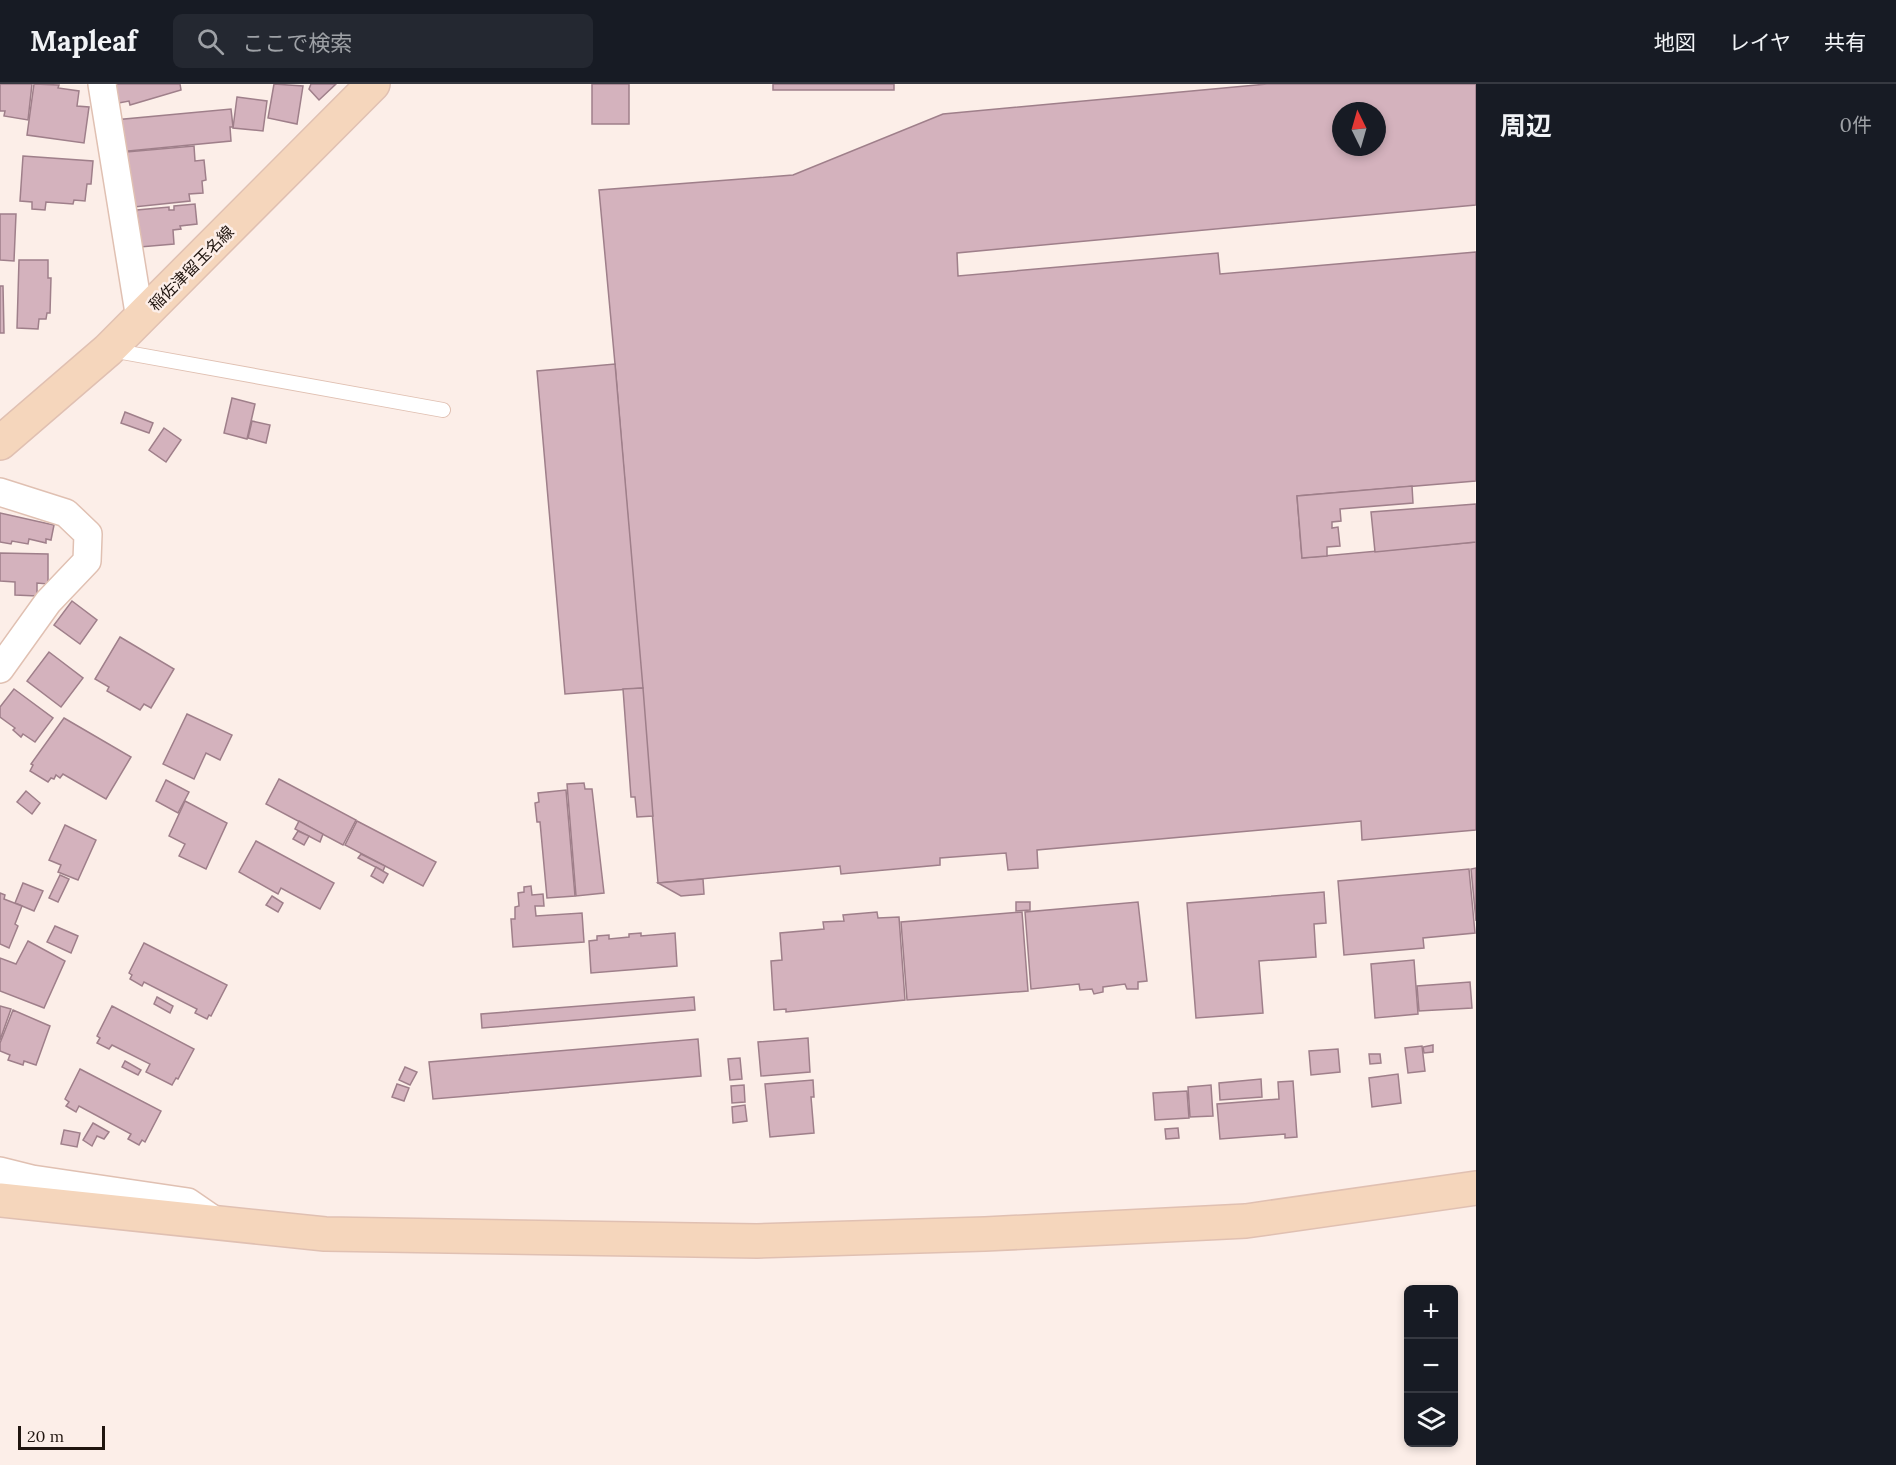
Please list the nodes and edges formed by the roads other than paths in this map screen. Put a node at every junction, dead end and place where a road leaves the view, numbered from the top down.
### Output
1 (102, 84) edge
2 (373, 84) edge
3 (140, 319) junction
4 (108, 350) junction
5 (443, 410) dead end
6 (0, 443) edge
7 (0, 492) edge
8 (0, 669) edge
9 (0, 1171) edge
10 (1476, 1188) edge
11 (0, 1200) edge
12 (220, 1224) junction

1 - 3 street
2 - 3 street, 稲佐津留玉名線
3 - 4 street, 稲佐津留玉名線
4 - 5 lane
4 - 6 street, 稲佐津留玉名線
7 - 8 street
9 - 12 street
10 - 12 street
11 - 12 street

